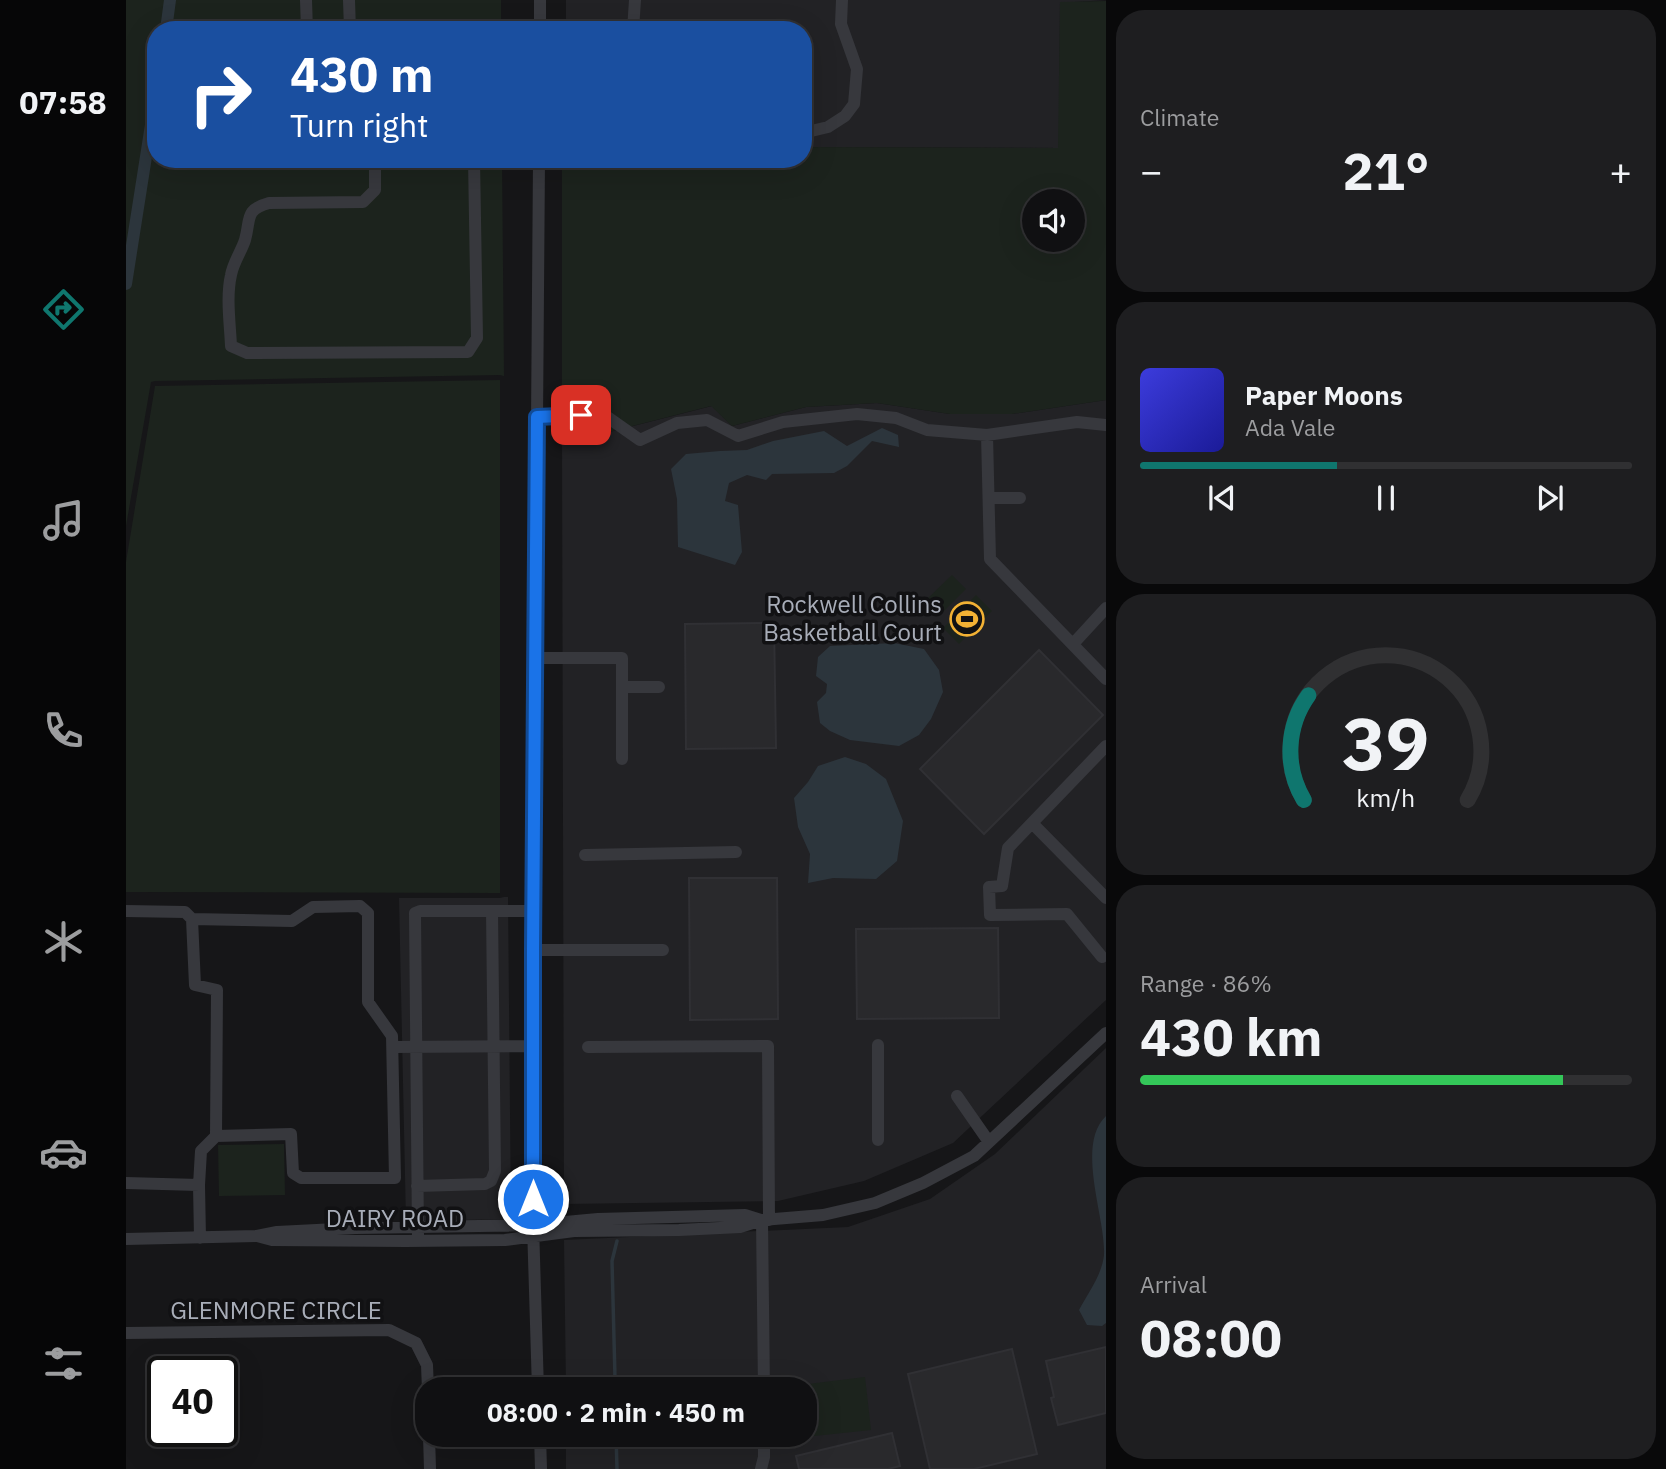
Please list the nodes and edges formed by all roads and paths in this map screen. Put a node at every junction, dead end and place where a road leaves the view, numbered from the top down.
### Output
1 (306, 0) edge
2 (349, 0) edge
3 (540, 0) edge
4 (635, 0) edge
5 (842, 0) edge
6 (307, 21) edge
7 (350, 21) edge
8 (540, 21) edge
9 (634, 21) edge
10 (812, 131) edge
11 (375, 168) edge
12 (474, 168) edge
13 (539, 168) edge
14 (537, 417) junction
15 (1106, 425) edge
16 (987, 435) junction
17 (989, 498) junction
18 (1020, 498) dead end
19 (1106, 608) edge
20 (1073, 644) junction
21 (535, 658) junction
22 (1106, 678) edge
23 (623, 687) junction
24 (659, 687) dead end
25 (1106, 746) edge
26 (622, 759) dead end
27 (1032, 823) junction
28 (736, 852) dead end
29 (585, 855) dead end
30 (1106, 898) edge
31 (126, 911) edge
32 (492, 911) junction
33 (533, 911) junction
34 (192, 919) junction
35 (533, 950) junction
36 (663, 950) dead end
37 (1102, 957) dead end
38 (1106, 1033) edge
39 (878, 1045) dead end
40 (494, 1046) junction
41 (534, 1046) junction
42 (393, 1047) junction
43 (415, 1047) junction
44 (588, 1047) dead end
45 (957, 1096) dead end
46 (216, 1136) junction
47 (878, 1140) dead end
48 (989, 1142) junction
49 (126, 1183) edge
50 (199, 1185) junction
51 (417, 1186) junction
52 (765, 1220) junction
53 (418, 1227) junction
54 (533, 1231) junction
55 (257, 1236) junction
56 (200, 1238) junction
57 (126, 1239) edge
58 (417, 1241) junction
59 (126, 1333) edge
60 (427, 1377) edge
61 (538, 1377) edge
62 (764, 1377) edge
63 (429, 1447) edge
64 (540, 1447) edge
65 (764, 1447) edge
66 (430, 1469) edge
67 (541, 1469) edge
68 (761, 1469) edge

1 - 6 street
2 - 7 street
3 - 8 street
4 - 9 street
5 - 10 street
11 - 12 street
13 - 14 street
14 - 16 street
14 - 21 street
15 - 16 street
16 - 17 street
17 - 18 street
17 - 20 street
19 - 20 street
20 - 22 street
21 - 23 street
21 - 33 street
23 - 24 street
23 - 26 street
25 - 27 street
27 - 30 street
27 - 37 street
28 - 29 street
31 - 34 street
32 - 33 street
32 - 40 street
32 - 43 street
33 - 35 street
34 - 42 street
34 - 46 street
35 - 36 street
35 - 41 street
38 - 48 street
39 - 47 street
40 - 41 street
40 - 43 street
40 - 51 street
41 - 54 street
42 - 43 street
42 - 46 street
43 - 51 street
44 - 52 street
45 - 48 street
46 - 50 street
48 - 52 street
49 - 50 street
50 - 56 street
51 - 53 street
52 - 54 street
52 - 62 street
53 - 54 street, DAIRY ROAD
53 - 55 street, DAIRY ROAD
53 - 58 street
54 - 58 street, DAIRY ROAD
54 - 61 street
55 - 56 street, DAIRY ROAD
55 - 58 street, DAIRY ROAD
56 - 57 street, DAIRY ROAD
59 - 60 street, GLENMORE CIRCLE
63 - 66 street
64 - 67 street
65 - 68 street

